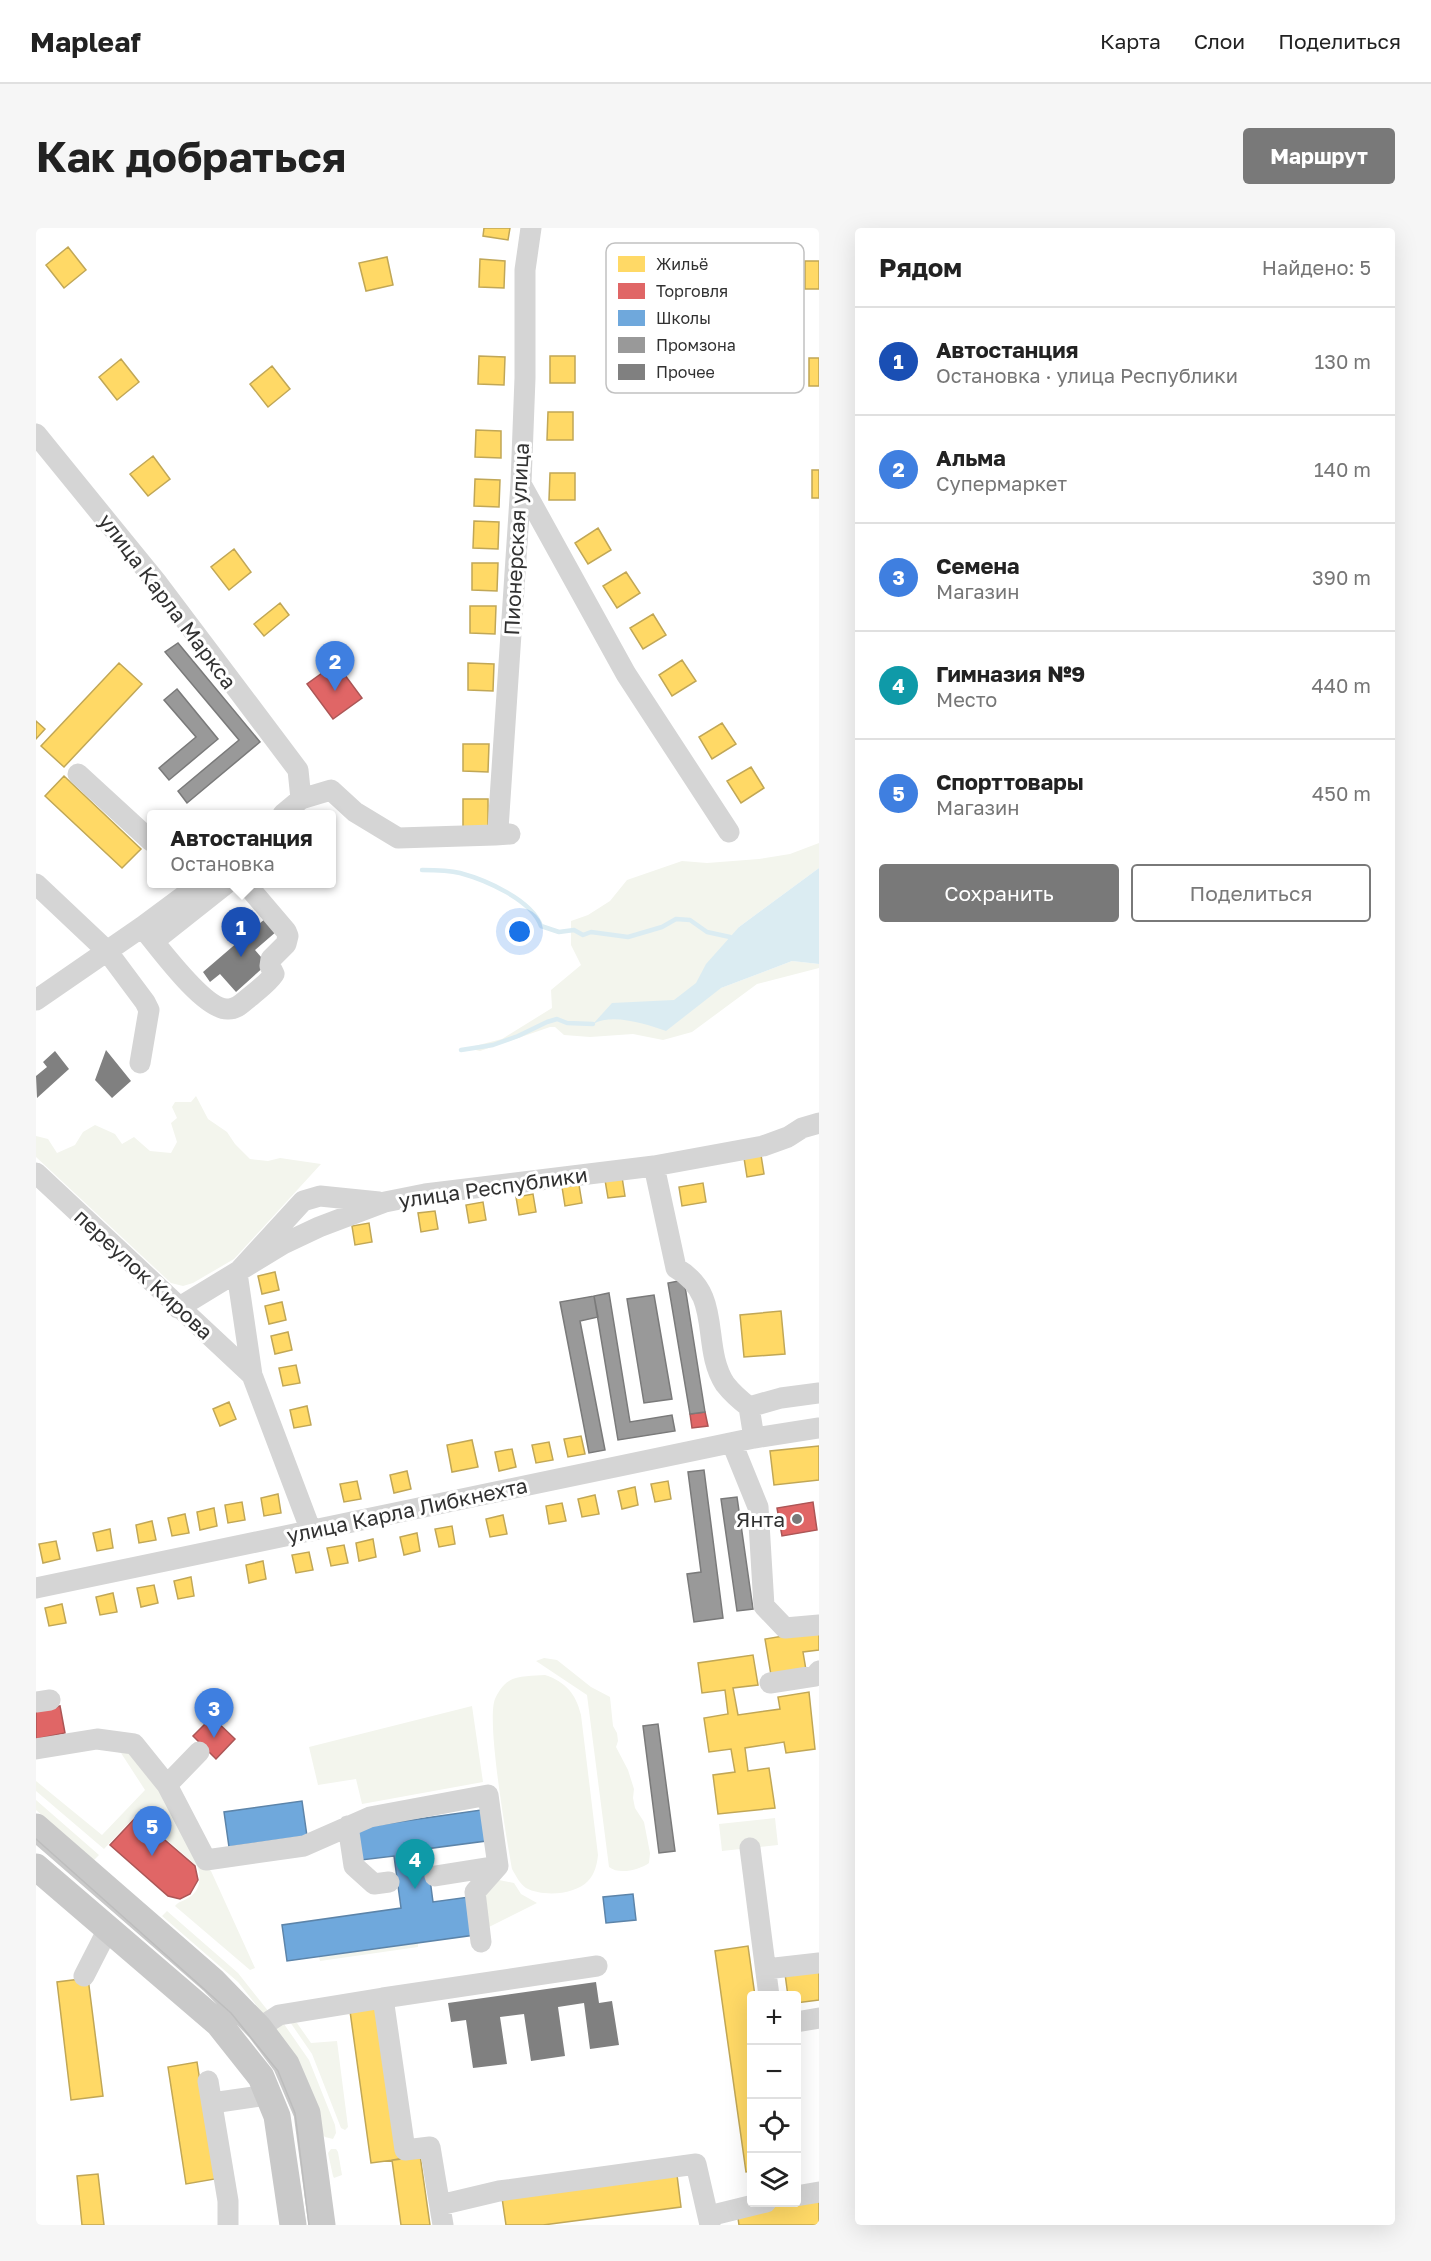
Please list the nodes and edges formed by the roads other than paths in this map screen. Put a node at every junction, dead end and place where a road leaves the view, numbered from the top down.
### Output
1 (531, 228) edge
2 (36, 434) edge
3 (521, 483) junction
4 (78, 774) dead end
5 (301, 799) junction
6 (288, 810) edge
7 (729, 832) dead end
8 (147, 838) edge
9 (36, 884) edge
10 (194, 888) edge
11 (220, 888) edge
12 (249, 888) edge
13 (148, 934) junction
14 (107, 951) junction
15 (36, 1000) edge
16 (140, 1063) dead end
17 (819, 1123) edge
18 (654, 1166) junction
19 (36, 1173) edge
20 (385, 1202) junction
21 (237, 1273) junction
22 (178, 1308) junction
23 (252, 1375) junction
24 (819, 1392) edge
25 (749, 1407) junction
26 (819, 1428) edge
27 (754, 1438) junction
28 (732, 1443) junction
29 (311, 1531) junction
30 (36, 1588) edge
31 (819, 1625) edge
32 (819, 1671) edge
33 (770, 1683) dead end
34 (36, 1749) edge
35 (199, 1752) dead end
36 (167, 1785) junction
37 (348, 1826) junction
38 (36, 1827) edge
39 (750, 1848) dead end
40 (498, 1866) junction
41 (36, 1867) edge
42 (435, 1876) dead end
43 (389, 1882) dead end
44 (108, 1929) junction
45 (481, 1942) dead end
46 (819, 1963) edge
47 (597, 1966) dead end
48 (766, 1969) junction
49 (84, 1976) dead end
50 (769, 1991) edge
51 (383, 1998) junction
52 (819, 2018) edge
53 (801, 2021) edge
54 (259, 2028) junction
55 (208, 2081) dead end
56 (268, 2095) junction
57 (212, 2103) junction
58 (819, 2192) edge
59 (801, 2195) edge
60 (750, 2207) edge
61 (442, 2215) edge
62 (710, 2220) edge
63 (228, 2225) edge
64 (292, 2225) edge
65 (322, 2225) edge

1 - 3 street, Пионерская улица
2 - 5 street, улица Карла Маркса
3 - 5 street, Пионерская улица
3 - 7 street
4 - 8 street
5 - 6 street
9 - 14 street
10 - 13 street
11 - 13 street
12 - 13 street
13 - 14 street
14 - 15 street
14 - 16 street
17 - 18 street, улица Республики
18 - 20 street, улица Республики
18 - 25 street
19 - 22 street, переулок Кирова
20 - 21 street, улица Республики
20 - 21 street
21 - 22 street, улица Республики
21 - 23 street, переулок Кирова
22 - 23 street, переулок Кирова
23 - 29 street, переулок Кирова
24 - 25 street
25 - 27 street
26 - 27 street, улица Карла Либкнехта
27 - 28 street, улица Карла Либкнехта
28 - 29 street, улица Карла Либкнехта
28 - 31 street
29 - 30 street, улица Карла Либкнехта
32 - 33 street
34 - 36 street
35 - 36 street
36 - 37 street
37 - 40 street
37 - 43 street
38 - 54 main road
39 - 48 street
40 - 42 street
40 - 45 street
41 - 44 main road
44 - 49 street
44 - 56 main road
46 - 48 street
47 - 51 street
48 - 50 street
51 - 54 street
51 - 61 street
52 - 53 street
54 - 65 main road
55 - 57 street
56 - 57 street
56 - 64 main road
57 - 63 street
58 - 59 street
60 - 62 street
61 - 62 street

